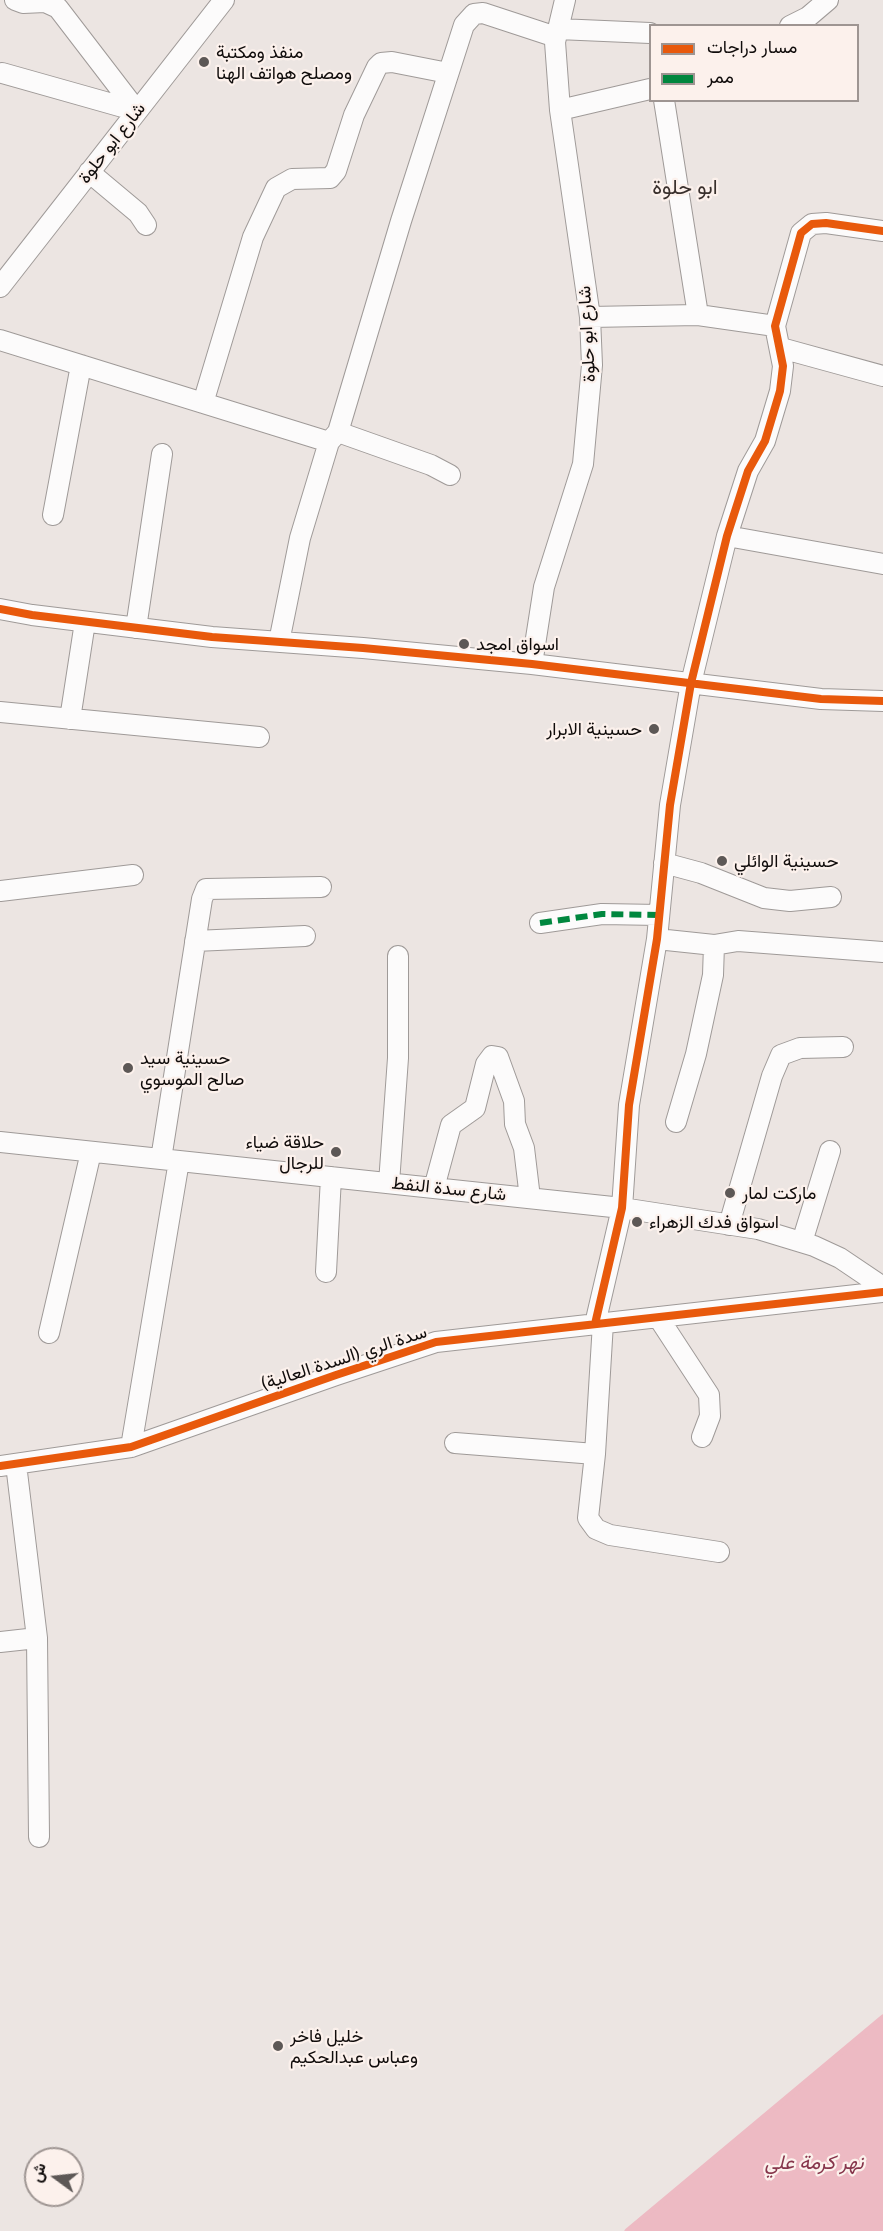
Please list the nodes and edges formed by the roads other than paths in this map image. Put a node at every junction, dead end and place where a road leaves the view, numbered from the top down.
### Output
1 (15, 0) edge
2 (224, 0) edge
3 (565, 0) edge
4 (828, 0) edge
5 (794, 24) edge
6 (557, 33) junction
7 (649, 33) edge
8 (3, 73) dead end
9 (448, 73) junction
10 (649, 89) edge
11 (664, 102) edge
12 (560, 110) junction
13 (138, 111) junction
14 (89, 172) junction
15 (146, 225) dead end
16 (883, 231) edge
17 (2, 281) edge
18 (698, 315) junction
19 (590, 317) junction
20 (775, 326) junction
21 (0, 340) edge
22 (781, 348) junction
23 (81, 365) junction
24 (883, 376) edge
25 (203, 403) junction
26 (334, 437) junction
27 (162, 454) dead end
28 (450, 475) dead end
29 (53, 515) dead end
30 (727, 536) junction
31 (883, 564) edge
32 (0, 609) edge
33 (85, 622) junction
34 (136, 628) junction
35 (279, 642) junction
36 (532, 664) junction
37 (691, 682) junction
38 (883, 701) edge
39 (0, 712) edge
40 (70, 719) junction
41 (259, 737) dead end
42 (664, 863) junction
43 (133, 875) dead end
44 (321, 887) dead end
45 (0, 891) edge
46 (831, 897) dead end
47 (660, 915) junction
48 (540, 923) dead end
49 (305, 936) dead end
50 (657, 939) junction
51 (195, 941) junction
52 (714, 945) junction
53 (883, 952) edge
54 (398, 956) dead end
55 (843, 1047) dead end
56 (676, 1122) dead end
57 (0, 1142) edge
58 (830, 1151) dead end
59 (90, 1152) junction
60 (170, 1160) junction
61 (331, 1177) junction
62 (389, 1183) junction
63 (434, 1188) junction
64 (530, 1198) junction
65 (622, 1208) junction
66 (729, 1225) junction
67 (802, 1242) junction
68 (326, 1272) dead end
69 (883, 1290) edge
70 (658, 1317) junction
71 (599, 1324) junction
72 (49, 1333) dead end
73 (702, 1437) dead end
74 (455, 1443) dead end
75 (130, 1447) junction
76 (595, 1454) junction
77 (8, 1465) edge
78 (719, 1552) dead end
79 (37, 1638) junction
80 (0, 1642) edge
81 (39, 1837) dead end

1 - 13 street
2 - 13 street, شارع ابو حلوة
3 - 6 street, شارع ابو حلوة
4 - 5 street
6 - 7 street
6 - 9 street
6 - 12 street, شارع ابو حلوة
8 - 13 street
9 - 25 street
9 - 26 street
10 - 12 street
11 - 18 street
12 - 19 street, شارع ابو حلوة
13 - 14 street, شارع ابو حلوة
14 - 15 street
14 - 17 street, شارع ابو حلوة
16 - 20 street
18 - 19 street
18 - 20 street
19 - 36 street, شارع ابو حلوة
20 - 22 street
21 - 23 street
22 - 24 street
22 - 30 street
23 - 25 street
23 - 29 street
25 - 26 street
26 - 28 street
26 - 35 street
27 - 34 street
30 - 31 street
30 - 37 street
32 - 33 street
33 - 34 street
33 - 40 street
34 - 35 street
35 - 36 street
36 - 37 street
37 - 38 street
37 - 42 street
39 - 40 street
40 - 41 street
42 - 46 street
42 - 47 street
43 - 45 street
44 - 51 street
47 - 48 street
47 - 50 street
49 - 51 street
50 - 52 street
50 - 65 street
51 - 60 street
52 - 53 street
52 - 56 street
54 - 62 street
55 - 66 street
57 - 59 street, شارع سدة النفط
58 - 67 street
59 - 60 street, شارع سدة النفط
59 - 72 street
60 - 61 street, شارع سدة النفط
60 - 75 street
61 - 62 street, شارع سدة النفط
61 - 68 street
62 - 63 street, شارع سدة النفط
63 - 64 street, شارع سدة النفط
63 - 64 street
64 - 65 street, شارع سدة النفط
65 - 66 street, شارع سدة النفط
65 - 71 street
66 - 67 street, شارع سدة النفط
67 - 69 street, شارع سدة النفط
69 - 70 street, سدة الري (السدة العالية)
70 - 71 street, سدة الري (السدة العالية)
70 - 73 street
71 - 75 street, سدة الري (السدة العالية)
71 - 76 street
74 - 76 street
75 - 77 street, سدة الري (السدة العالية)
76 - 78 street
77 - 79 street
79 - 80 street
79 - 81 street

